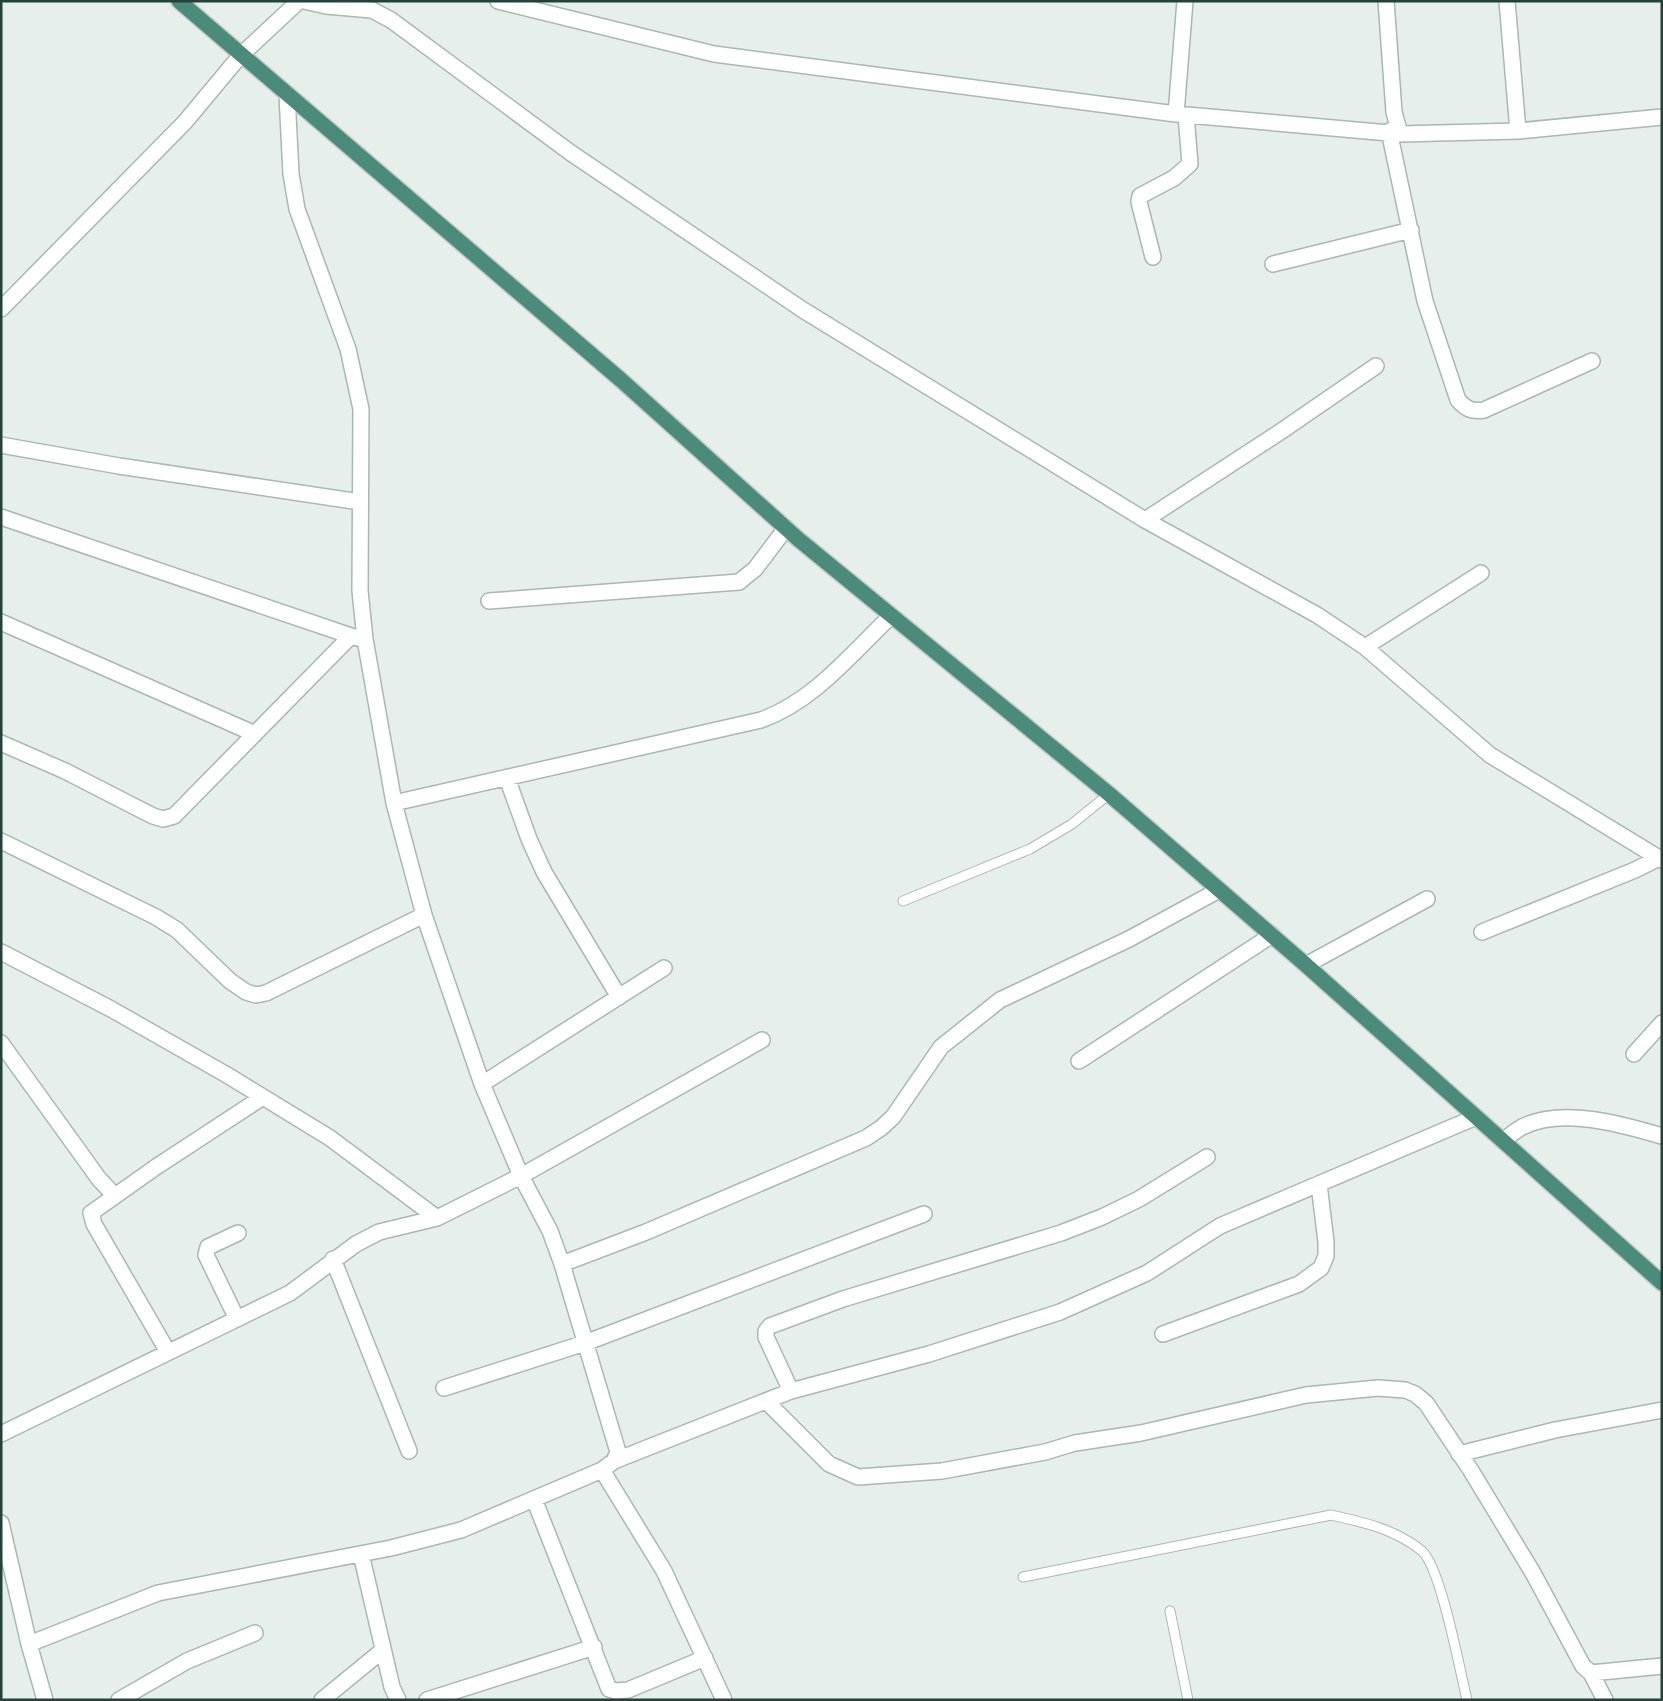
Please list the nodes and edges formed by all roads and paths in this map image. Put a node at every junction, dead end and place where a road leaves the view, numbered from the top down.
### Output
1 (179, 1) edge
2 (299, 1) edge
3 (304, 1) edge
4 (498, 1) edge
5 (1184, 1) edge
6 (1386, 1) edge
7 (1507, 1) edge
8 (377, 6) edge
9 (240, 56) junction
10 (287, 94) junction
11 (1181, 114) junction
12 (1662, 117) edge
13 (1518, 131) junction
14 (1394, 132) junction
15 (1411, 230) junction
16 (1152, 257) dead end
17 (1273, 264) dead end
18 (1, 309) edge
19 (1592, 361) dead end
20 (1376, 366) dead end
21 (1, 445) edge
22 (360, 502) junction
23 (1, 517) edge
24 (1145, 520) junction
25 (786, 528) junction
26 (1481, 573) dead end
27 (489, 601) dead end
28 (891, 616) junction
29 (1, 622) edge
30 (357, 638) junction
31 (1365, 647) junction
32 (255, 734) junction
33 (1, 743) edge
34 (507, 778) junction
35 (1109, 794) junction
36 (394, 803) junction
37 (1, 841) edge
38 (1660, 859) edge
39 (1219, 890) junction
40 (1427, 899) dead end
41 (903, 902) dead end
42 (424, 915) junction
43 (1482, 932) dead end
44 (1272, 935) junction
45 (1, 952) edge
46 (1306, 965) junction
47 (664, 968) dead end
48 (619, 996) junction
49 (1662, 1023) edge
50 (762, 1040) dead end
51 (1, 1044) edge
52 (1634, 1054) dead end
53 (1079, 1061) dead end
54 (482, 1084) junction
55 (263, 1097) junction
56 (1476, 1117) junction
57 (1662, 1136) edge
58 (1502, 1141) junction
59 (1207, 1157) dead end
60 (522, 1176) junction
61 (1319, 1184) junction
62 (115, 1196) junction
63 (924, 1214) dead end
64 (438, 1218) junction
65 (238, 1233) dead end
66 (333, 1259) junction
67 (562, 1264) junction
68 (1662, 1283) edge
69 (237, 1319) junction
70 (1163, 1334) dead end
71 (585, 1343) junction
72 (168, 1352) junction
73 (444, 1388) dead end
74 (791, 1391) junction
75 (766, 1401) junction
76 (1662, 1410) edge
77 (1, 1434) edge
78 (409, 1452) dead end
79 (1459, 1454) junction
80 (608, 1465) junction
81 (534, 1499) junction
82 (1, 1523) edge
83 (361, 1554) junction
84 (1023, 1577) dead end
85 (1170, 1611) dead end
86 (255, 1633) dead end
87 (29, 1644) junction
88 (594, 1647) junction
89 (383, 1650) junction
90 (705, 1658) junction
91 (1662, 1666) edge
92 (1591, 1673) junction
93 (45, 1700) edge
94 (119, 1700) edge
95 (322, 1700) edge
96 (398, 1700) edge
97 (427, 1700) edge
98 (724, 1700) edge
99 (1188, 1700) edge
100 (1467, 1700) edge
101 (1605, 1700) edge

1 - 9 highway
2 - 9 street
3 - 8 street
4 - 11 street
5 - 11 street
6 - 14 street
7 - 13 street
8 - 24 street
9 - 10 highway
9 - 18 street
10 - 22 street
10 - 25 highway
11 - 14 street
11 - 16 street
12 - 13 street
13 - 14 street
14 - 15 street
15 - 17 street
15 - 19 street
20 - 24 street
21 - 22 street
22 - 30 street
23 - 30 street
24 - 31 street
25 - 27 street
25 - 28 highway
26 - 31 street
28 - 34 street
28 - 35 highway
29 - 32 street
30 - 32 street
30 - 36 street
31 - 38 street
32 - 33 street
34 - 36 street
34 - 48 street
35 - 39 highway
35 - 41 lane
36 - 42 street
37 - 42 street
38 - 43 street
39 - 44 highway
39 - 67 street
40 - 46 street
42 - 54 street
44 - 46 highway
44 - 53 street
45 - 55 street
46 - 56 highway
47 - 48 street
48 - 54 street
49 - 52 street
50 - 60 street
51 - 62 street
54 - 60 street
55 - 62 street
55 - 64 street
56 - 58 highway
56 - 61 street
57 - 58 street
58 - 68 highway
59 - 74 street
60 - 64 street
60 - 67 street
61 - 70 street
61 - 74 street
62 - 72 street
63 - 71 street
64 - 66 street
65 - 69 street
66 - 69 street
66 - 78 street
67 - 71 street
69 - 72 street
71 - 73 street
71 - 80 street
72 - 77 street
74 - 75 street
75 - 79 street
75 - 80 street
76 - 79 street
79 - 92 street
80 - 81 street
80 - 90 street
81 - 83 street
81 - 88 street
82 - 87 street
83 - 87 street
83 - 89 street
84 - 100 lane
85 - 99 lane
86 - 94 street
87 - 93 street
88 - 90 street
88 - 97 street
89 - 95 street
89 - 96 street
90 - 98 street
91 - 92 street
92 - 101 street

